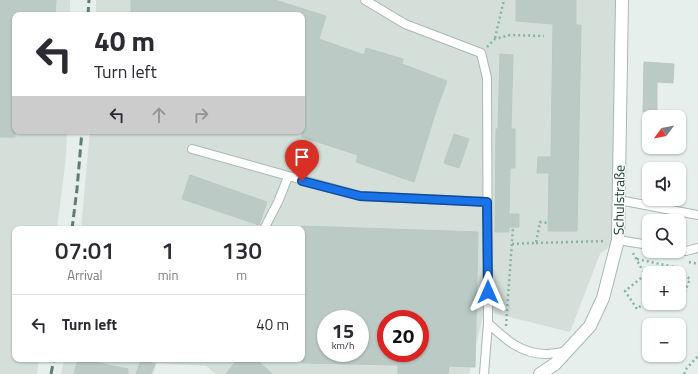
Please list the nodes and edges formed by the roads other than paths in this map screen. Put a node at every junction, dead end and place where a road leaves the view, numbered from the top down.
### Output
1 (365, 0) edge
2 (622, 0) edge
3 (192, 149) dead end
4 (288, 177) junction
5 (619, 200) junction
6 (487, 202) junction
7 (698, 214) edge
8 (266, 226) edge
9 (618, 244) junction
10 (642, 248) edge
11 (698, 248) edge
12 (686, 250) edge
13 (488, 323) junction
14 (568, 351) junction
15 (484, 374) edge
16 (540, 374) edge

1 - 6 lane
2 - 5 street, Schulstraße
3 - 4 lane
4 - 6 lane
4 - 8 lane
5 - 7 lane
5 - 9 street, Schulstraße
6 - 13 lane
9 - 10 lane
9 - 14 street, Schulstraße
11 - 12 lane
13 - 14 lane
13 - 15 lane
14 - 16 street, Schulstraße

